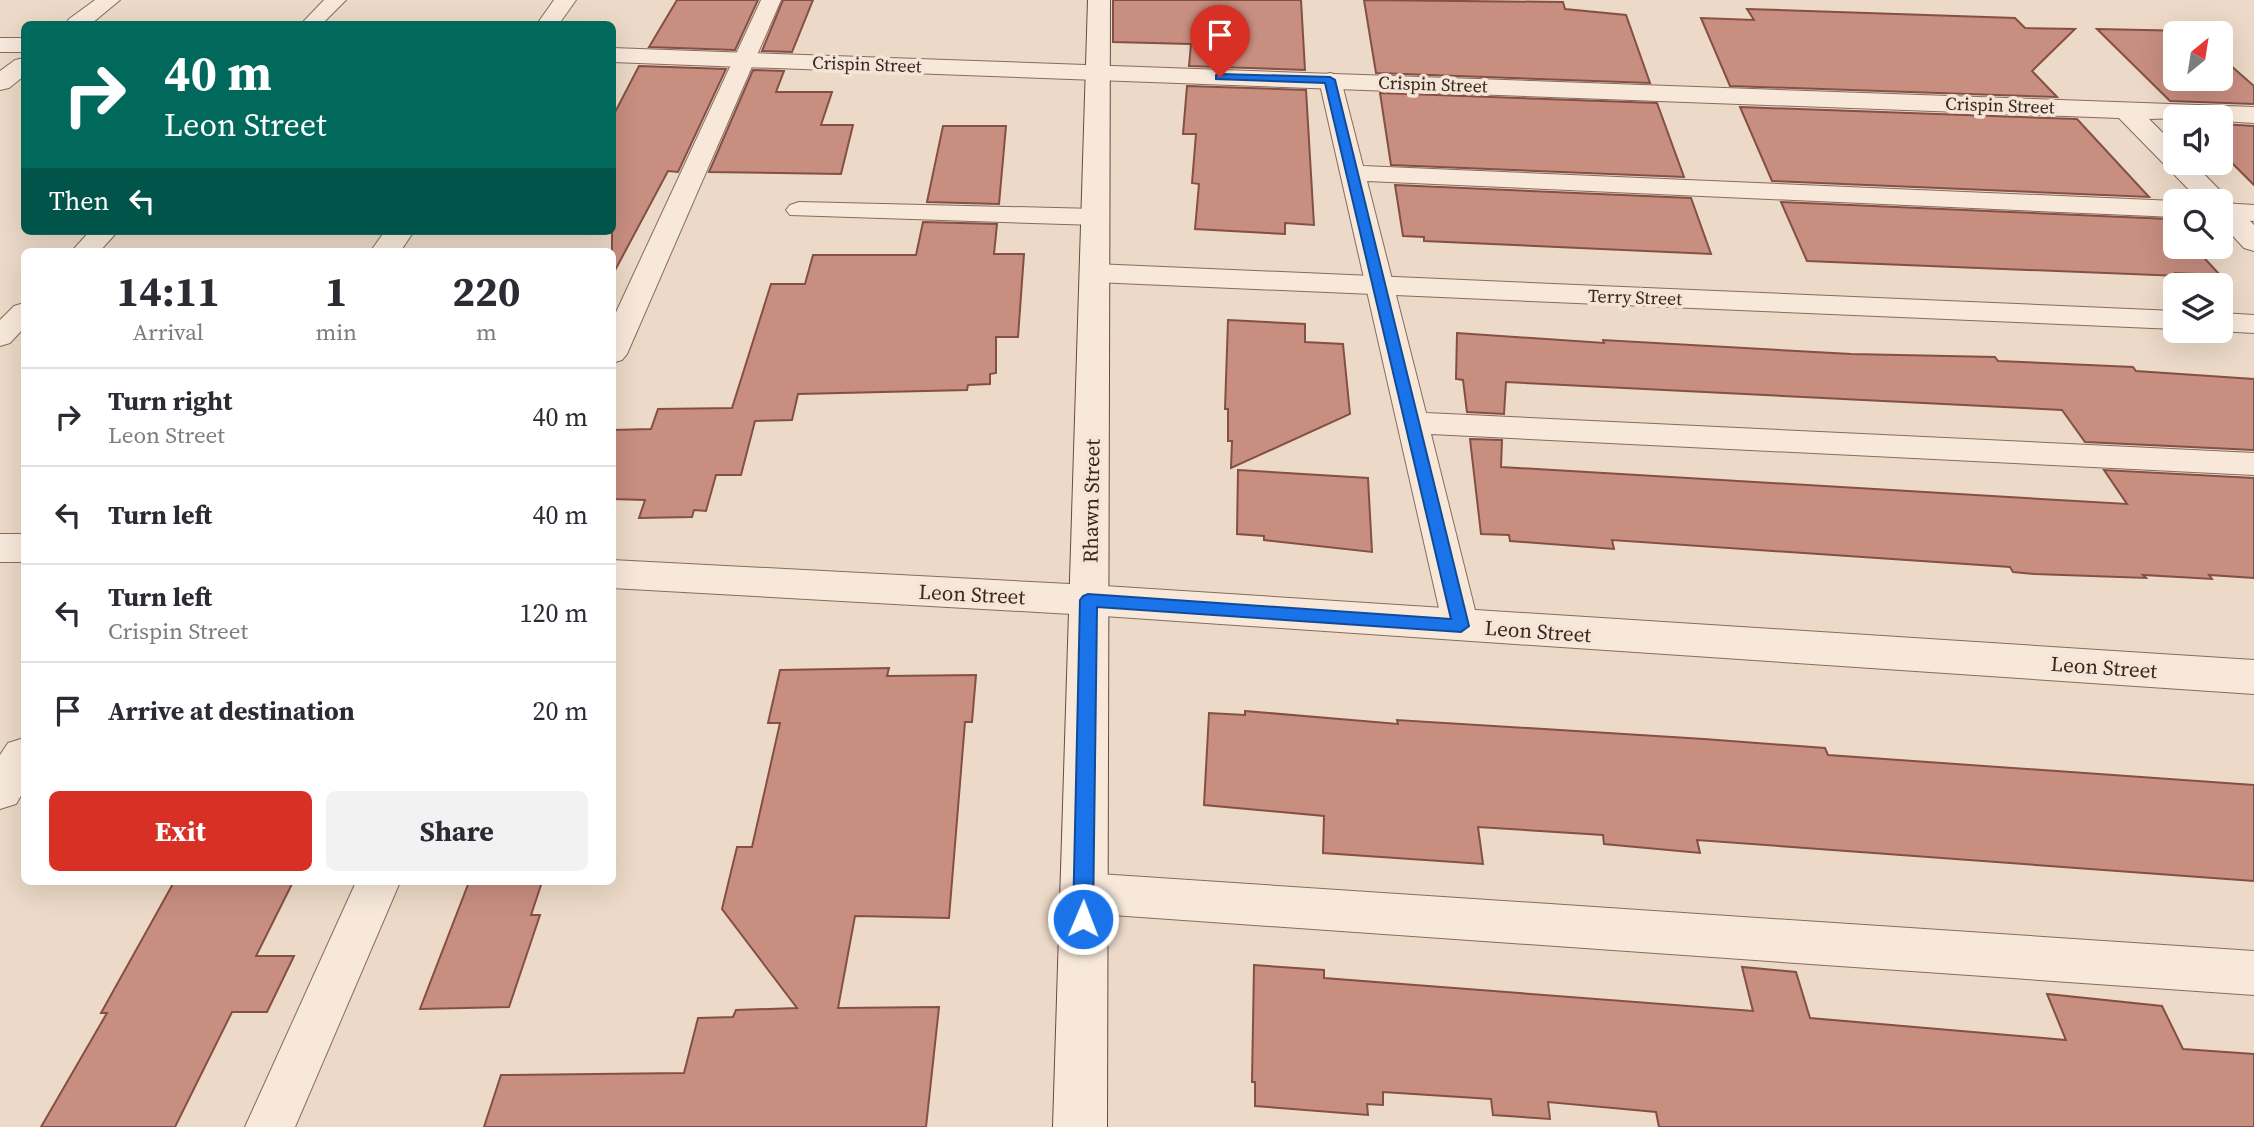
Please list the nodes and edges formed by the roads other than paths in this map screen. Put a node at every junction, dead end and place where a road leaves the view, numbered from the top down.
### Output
1 (109, 0) edge
2 (336, 0) edge
3 (565, 0) edge
4 (771, 0) edge
5 (1099, 0) edge
6 (81, 21) edge
7 (314, 21) edge
8 (550, 21) edge
9 (0, 45) edge
10 (21, 45) edge
11 (616, 54) edge
12 (745, 60) junction
13 (21, 67) edge
14 (1098, 73) junction
15 (1330, 80) junction
16 (0, 83) edge
17 (2126, 110) junction
18 (2254, 115) edge
19 (2163, 147) edge
20 (1352, 173) junction
21 (2190, 175) edge
22 (2203, 189) edge
23 (2163, 208) edge
24 (2233, 210) edge
25 (799, 211) dead end
26 (2254, 213) edge
27 (1096, 216) junction
28 (2233, 221) edge
29 (101, 235) edge
30 (2254, 242) edge
31 (88, 248) edge
32 (1095, 273) junction
33 (1379, 286) junction
34 (21, 315) edge
35 (2163, 319) edge
36 (2233, 323) edge
37 (2254, 324) edge
38 (0, 337) edge
39 (616, 345) edge
40 (1412, 423) junction
41 (2254, 464) edge
42 (0, 548) edge
43 (21, 548) edge
44 (616, 574) edge
45 (1088, 600) junction
46 (1461, 626) junction
47 (2254, 677) edge
48 (21, 760) edge
49 (0, 790) edge
50 (377, 885) edge
51 (1084, 893) junction
52 (2254, 973) edge
53 (270, 1127) edge
54 (1080, 1127) edge

1 - 6 street
2 - 7 lane
3 - 8 street
4 - 12 lane
5 - 14 street, Rhawn Street
9 - 10 street
11 - 12 street, Crispin Street
12 - 14 street, Crispin Street
12 - 39 lane
13 - 16 street
14 - 15 street, Crispin Street
14 - 27 street, Rhawn Street
15 - 17 street, Crispin Street
15 - 20 lane
17 - 18 street, Crispin Street
17 - 19 street
20 - 23 lane
20 - 33 lane
21 - 22 street
24 - 26 lane
25 - 27 lane
27 - 32 street, Rhawn Street
28 - 30 street
29 - 31 lane
32 - 33 street, Terry Street
32 - 45 street, Rhawn Street
33 - 35 street, Terry Street
33 - 40 lane
34 - 38 lane
36 - 37 street
40 - 41 lane
40 - 46 lane
42 - 43 street
44 - 45 street, Leon Street
45 - 46 street, Leon Street
45 - 51 street, Rhawn Street
46 - 47 street, Leon Street
48 - 49 street
50 - 53 lane
51 - 52 lane
51 - 54 street, Rhawn Street

